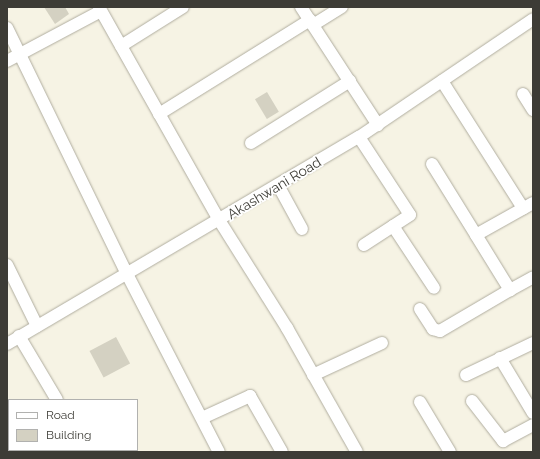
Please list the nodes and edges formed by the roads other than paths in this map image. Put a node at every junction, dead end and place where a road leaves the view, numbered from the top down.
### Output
1 (184, 7) edge
2 (301, 7) edge
3 (342, 7) edge
4 (100, 9) edge
5 (533, 19) edge
6 (312, 23) junction
7 (7, 28) edge
8 (121, 46) junction
9 (20, 54) junction
10 (7, 61) edge
11 (350, 81) junction
12 (442, 81) junction
13 (523, 94) dead end
14 (533, 110) edge
15 (159, 114) junction
16 (378, 125) junction
17 (359, 137) junction
18 (251, 143) dead end
19 (432, 164) dead end
20 (278, 185) junction
21 (528, 205) edge
22 (219, 220) junction
23 (393, 226) junction
24 (302, 229) dead end
25 (476, 235) junction
26 (364, 245) dead end
27 (7, 265) edge
28 (127, 274) junction
29 (533, 278) edge
30 (434, 288) dead end
31 (510, 290) junction
32 (420, 309) dead end
33 (37, 326) junction
34 (19, 336) junction
35 (382, 343) dead end
36 (533, 343) edge
37 (7, 344) edge
38 (500, 358) junction
39 (314, 375) junction
40 (466, 375) dead end
41 (56, 399) edge
42 (472, 401) dead end
43 (420, 402) dead end
44 (533, 413) edge
45 (202, 418) junction
46 (533, 425) edge
47 (219, 452) edge
48 (282, 452) edge
49 (357, 452) edge
50 (450, 452) edge

1 - 8 street
2 - 6 street
3 - 6 street
4 - 8 street
4 - 9 street
5 - 12 street, Akashwani Road
6 - 11 street
6 - 15 street
7 - 9 street
8 - 15 street
9 - 10 street
9 - 28 street
11 - 16 street
11 - 18 street
12 - 16 street, Akashwani Road
12 - 21 street
13 - 14 street
15 - 22 street
16 - 17 street, Akashwani Road
17 - 20 street, Akashwani Road
17 - 23 street
19 - 25 street
20 - 22 street, Akashwani Road
20 - 24 street
21 - 25 street
22 - 28 street, Akashwani Road
22 - 39 street
23 - 26 street
23 - 30 street
25 - 31 street
27 - 33 street
28 - 33 street, Akashwani Road
28 - 45 street
29 - 31 street
31 - 32 street
33 - 34 street, Akashwani Road
34 - 37 street, Akashwani Road
34 - 41 street
35 - 39 street
36 - 38 street
38 - 40 street
38 - 44 street
39 - 49 street
42 - 46 street
43 - 50 street
45 - 47 street
45 - 48 street

